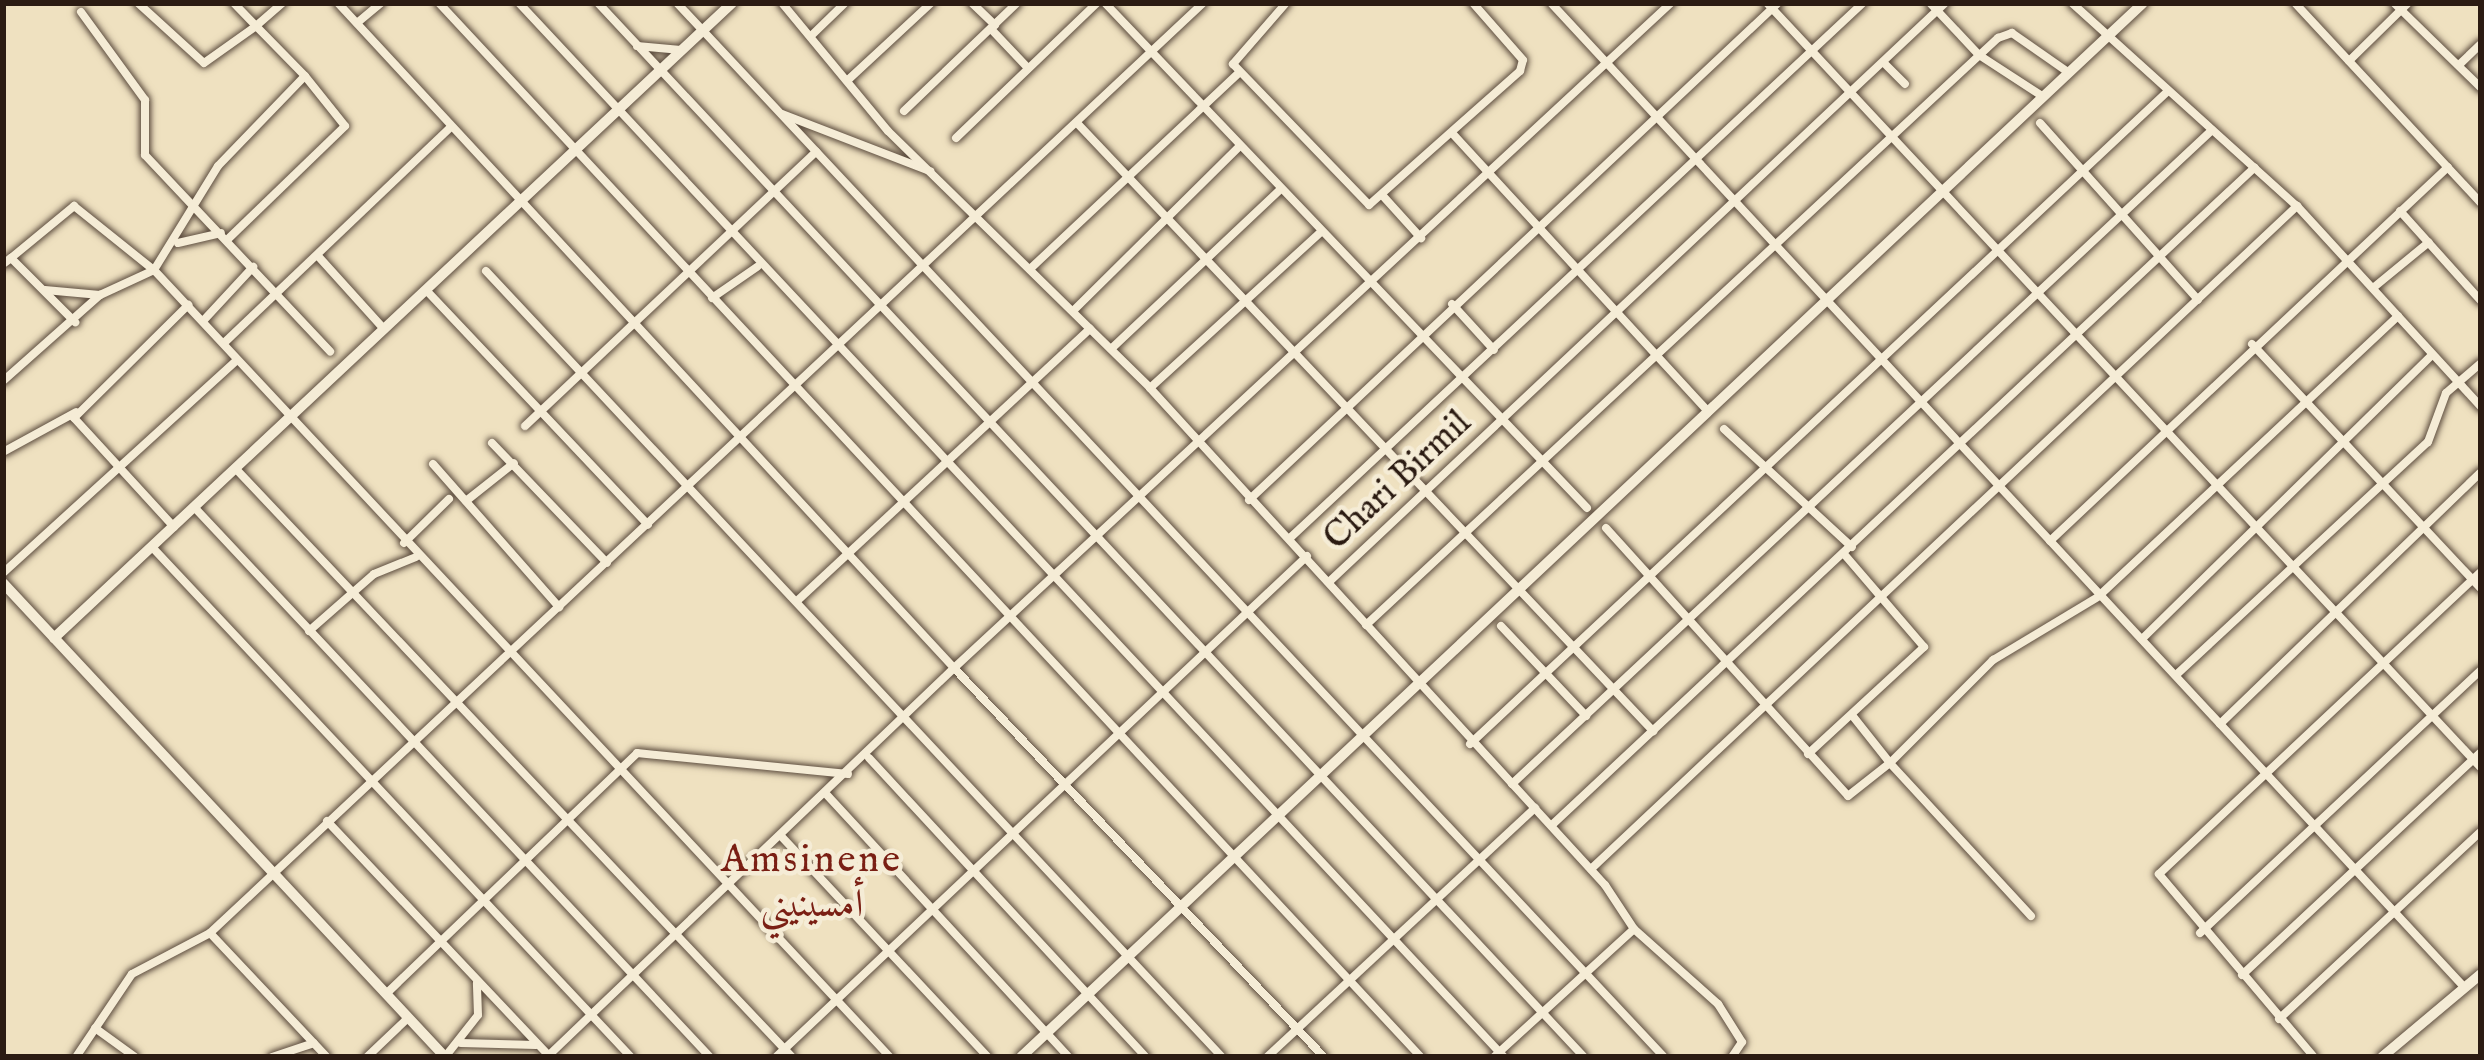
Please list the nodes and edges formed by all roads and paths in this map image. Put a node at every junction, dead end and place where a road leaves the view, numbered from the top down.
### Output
1 (138, 3) edge
2 (234, 3) edge
3 (282, 3) edge
4 (338, 3) edge
5 (381, 3) edge
6 (439, 3) edge
7 (519, 3) edge
8 (598, 3) edge
9 (677, 3) edge
10 (732, 3) edge
11 (782, 3) edge
12 (845, 3) edge
13 (931, 3) edge
14 (972, 3) edge
15 (1017, 3) edge
16 (1101, 3) edge
17 (1185, 3) edge
18 (1203, 3) edge
19 (1286, 3) edge
20 (1672, 3) edge
21 (1864, 3) edge
22 (1946, 3) edge
23 (2072, 3) edge
24 (2143, 3) edge
25 (2295, 3) edge
26 (1479, 5) edge
27 (1772, 5) edge
28 (2400, 5) edge
29 (1558, 6) edge
30 (1934, 7) edge
31 (81, 12) dead end
32 (1193, 12) junction
33 (357, 22) junction
34 (256, 26) junction
35 (993, 27) junction
36 (701, 32) junction
37 (813, 34) junction
38 (2106, 36) junction
39 (2481, 44) edge
40 (635, 46) junction
41 (682, 50) junction
42 (1814, 50) junction
43 (1151, 51) junction
44 (1979, 55) junction
45 (2349, 61) junction
46 (1882, 62) junction
47 (2460, 64) junction
48 (1606, 65) junction
49 (1028, 68) junction
50 (658, 72) junction
51 (2068, 72) junction
52 (1240, 73) junction
53 (305, 76) junction
54 (848, 79) junction
55 (1905, 84) dead end
56 (2481, 88) edge
57 (2168, 91) junction
58 (1850, 93) junction
59 (2042, 96) junction
60 (1202, 106) junction
61 (773, 109) junction
62 (616, 111) junction
63 (904, 111) dead end
64 (1655, 119) junction
65 (1077, 123) junction
66 (2040, 123) dead end
67 (451, 127) junction
68 (2212, 130) junction
69 (1452, 133) junction
70 (1893, 134) junction
71 (956, 138) dead end
72 (1240, 146) junction
73 (573, 152) junction
74 (816, 152) junction
75 (1695, 163) junction
76 (2255, 167) junction
77 (2448, 167) junction
78 (2082, 171) junction
79 (1489, 172) junction
80 (937, 173) junction
81 (1127, 175) junction
82 (1280, 190) junction
83 (1944, 190) junction
84 (770, 194) junction
85 (1383, 196) junction
86 (522, 200) junction
87 (1734, 203) junction
88 (2481, 203) edge
89 (2297, 206) junction
90 (197, 211) junction
91 (2400, 212) junction
92 (2120, 213) junction
93 (980, 216) junction
94 (1166, 217) junction
95 (1539, 228) junction
96 (1322, 232) junction
97 (728, 236) junction
98 (224, 237) junction
99 (1421, 238) junction
100 (2428, 242) junction
101 (176, 243) junction
102 (1774, 244) junction
103 (1998, 250) junction
104 (2161, 254) junction
105 (318, 256) junction
106 (1205, 259) junction
107 (7, 261) edge
108 (2347, 262) junction
109 (253, 267) dead end
110 (758, 267) junction
111 (922, 268) junction
112 (1030, 268) junction
113 (154, 270) junction
114 (1579, 270) junction
115 (486, 271) dead end
116 (689, 274) junction
117 (1372, 285) junction
118 (2373, 288) junction
119 (43, 290) junction
120 (426, 290) junction
121 (280, 292) junction
122 (2035, 294) junction
123 (100, 295) junction
124 (712, 298) junction
125 (2198, 300) junction
126 (1244, 301) junction
127 (1827, 302) junction
128 (2481, 302) edge
129 (1452, 304) junction
130 (188, 305) junction
131 (880, 310) junction
132 (1074, 310) junction
133 (1618, 311) junction
134 (2398, 316) junction
135 (203, 321) junction
136 (75, 322) junction
137 (633, 322) junction
138 (384, 329) junction
139 (1090, 329) junction
140 (1424, 334) junction
141 (2074, 336) junction
142 (224, 343) junction
143 (2252, 344) junction
144 (1111, 349) junction
145 (837, 350) junction
146 (1494, 350) junction
147 (330, 351) dead end
148 (1658, 353) junction
149 (1297, 354) junction
150 (2432, 355) junction
151 (238, 360) junction
152 (1882, 360) junction
153 (2481, 363) edge
154 (584, 374) junction
155 (1463, 377) junction
156 (2117, 379) junction
157 (3, 381) edge
158 (1029, 382) junction
159 (2458, 383) junction
160 (796, 388) junction
161 (1150, 388) junction
162 (2306, 401) junction
163 (1922, 404) junction
164 (1347, 405) junction
165 (2481, 407) edge
166 (76, 412) junction
167 (1709, 412) junction
168 (539, 414) junction
169 (289, 419) junction
170 (1502, 421) junction
171 (525, 426) dead end
172 (984, 426) junction
173 (1724, 429) dead end
174 (2161, 430) junction
175 (746, 436) junction
176 (2341, 440) junction
177 (492, 442) dead end
178 (1201, 446) junction
179 (1390, 446) junction
180 (1960, 446) junction
181 (3, 452) edge
182 (514, 463) junction
183 (1542, 463) junction
184 (120, 464) junction
185 (433, 464) dead end
186 (945, 464) junction
187 (1761, 468) junction
188 (236, 469) junction
189 (2481, 472) edge
190 (2218, 484) junction
191 (2384, 486) junction
192 (692, 488) junction
193 (2000, 488) junction
194 (1426, 491) junction
195 (449, 499) dead end
196 (1249, 500) junction
197 (466, 501) junction
198 (901, 504) junction
199 (1141, 505) junction
200 (195, 508) junction
201 (1586, 508) dead end
202 (1808, 511) junction
203 (2251, 522) junction
204 (648, 525) junction
205 (174, 527) junction
206 (1606, 528) dead end
207 (2423, 528) junction
208 (639, 533) junction
209 (1465, 534) junction
210 (1290, 539) junction
211 (2050, 541) junction
212 (404, 543) junction
213 (1096, 544) junction
214 (152, 548) junction
215 (851, 548) junction
216 (1848, 550) junction
217 (1307, 556) junction
218 (416, 557) junction
219 (607, 563) junction
220 (2294, 568) junction
221 (3, 572) edge
222 (2481, 572) edge
223 (1648, 576) junction
224 (2473, 580) junction
225 (1054, 581) junction
226 (1330, 581) junction
227 (3, 583) edge
228 (1521, 589) junction
229 (2481, 589) edge
230 (355, 595) junction
231 (2099, 596) junction
232 (1885, 597) junction
233 (797, 601) junction
234 (559, 607) junction
235 (2333, 611) junction
236 (1243, 616) junction
237 (1690, 619) junction
238 (1009, 620) junction
239 (1366, 625) junction
240 (1501, 626) dead end
241 (309, 631) junction
242 (55, 638) junction
243 (2142, 639) junction
244 (1574, 647) junction
245 (1202, 655) junction
246 (507, 656) junction
247 (1728, 660) junction
248 (2384, 663) junction
249 (955, 668) junction
250 (2481, 670) edge
251 (1545, 674) junction
252 (2176, 675) junction
253 (1414, 687) junction
254 (1615, 689) junction
255 (1160, 694) junction
256 (456, 705) junction
257 (1769, 707) junction
258 (2432, 714) junction
259 (1852, 715) junction
260 (1586, 716) junction
261 (912, 719) junction
262 (2220, 724) junction
263 (1653, 731) junction
264 (1117, 734) junction
265 (1363, 735) junction
266 (1470, 744) junction
267 (413, 746) junction
268 (1808, 754) junction
269 (2477, 756) edge
270 (869, 758) junction
271 (1890, 763) junction
272 (2481, 768) edge
273 (618, 772) junction
274 (850, 775) junction
275 (2270, 775) junction
276 (1318, 776) junction
277 (1065, 783) junction
278 (1512, 784) junction
279 (371, 785) junction
280 (827, 795) junction
281 (1535, 808) junction
282 (1276, 814) junction
283 (567, 820) junction
284 (327, 821) junction
285 (1552, 824) junction
286 (2318, 824) junction
287 (2481, 831) edge
288 (1015, 833) junction
289 (781, 836) junction
290 (1233, 854) junction
291 (1476, 858) junction
292 (526, 860) junction
293 (1591, 868) junction
294 (2357, 868) junction
295 (974, 872) junction
296 (273, 873) junction
297 (730, 890) junction
298 (1434, 898) junction
299 (484, 900) junction
300 (1181, 904) junction
301 (933, 910) junction
302 (2396, 910) junction
303 (2030, 916) dead end
304 (1634, 929) junction
305 (210, 933) junction
306 (2200, 933) junction
307 (677, 936) junction
308 (1390, 938) junction
309 (437, 940) junction
310 (889, 951) junction
311 (1130, 956) junction
312 (1588, 974) junction
313 (2481, 974) edge
314 (634, 975) junction
315 (2242, 976) junction
316 (1350, 980) junction
317 (477, 982) junction
318 (2464, 987) junction
319 (386, 994) junction
320 (1088, 994) junction
321 (835, 1001) junction
322 (1544, 1013) junction
323 (590, 1015) junction
324 (408, 1018) junction
325 (2279, 1018) junction
326 (95, 1028) junction
327 (1299, 1029) junction
328 (1048, 1033) junction
329 (314, 1042) junction
330 (460, 1043) junction
331 (538, 1045) junction
332 (784, 1054) edge
333 (1499, 1055) edge
334 (549, 1056) edge
335 (76, 1057) edge
336 (135, 1057) edge
337 (272, 1057) edge
338 (327, 1057) edge
339 (368, 1057) edge
340 (445, 1057) edge
341 (631, 1057) edge
342 (710, 1057) edge
343 (890, 1057) edge
344 (988, 1057) edge
345 (1021, 1057) edge
346 (1069, 1057) edge
347 (1146, 1057) edge
348 (1222, 1057) edge
349 (1267, 1057) edge
350 (1324, 1057) edge
351 (1421, 1057) edge
352 (1584, 1057) edge
353 (1664, 1057) edge
354 (1732, 1057) edge
355 (2314, 1057) edge
356 (2381, 1057) edge

1 - 34 street
2 - 34 street
3 - 34 street
4 - 33 street
5 - 33 street
6 - 73 street
7 - 62 street
8 - 40 street
9 - 36 street
10 - 36 street
11 - 37 street
12 - 37 street
13 - 54 street
14 - 35 street
15 - 35 street
16 - 43 street
16 - 49 street
17 - 32 street
18 - 32 street
19 - 52 street
20 - 48 street
21 - 42 street
22 - 30 street, Chari Birmil
23 - 38 street
24 - 38 street
25 - 45 street
26 - 69 street
27 - 42 street
27 - 64 street
28 - 45 street
28 - 47 street
29 - 48 street
30 - 44 street
30 - 46 street, Chari Birmil
31 - 90 street
32 - 43 street
33 - 67 street
34 - 53 street
35 - 49 street
35 - 63 street
36 - 41 street
36 - 61 street
37 - 54 street
38 - 51 street
38 - 57 street
39 - 47 street
40 - 41 street
40 - 50 street
41 - 50 street
42 - 58 street
42 - 75 street
43 - 60 street
43 - 65 street
44 - 51 street
44 - 59 street
44 - 70 street
45 - 77 street
46 - 55 street
46 - 58 street, Chari Birmil
47 - 56 street
48 - 64 street
48 - 79 street
49 - 71 street
50 - 62 street
50 - 84 street
51 - 59 street
52 - 60 street
52 - 85 street
53 - 90 street
53 - 98 street
54 - 80 street
57 - 68 street
57 - 78 street
58 - 70 street
58 - 87 street, Chari Birmil
59 - 83 street
60 - 72 street
60 - 81 street
61 - 74 street
61 - 80 street
62 - 73 street
62 - 97 street
64 - 75 street
64 - 95 street
65 - 81 street
65 - 93 street
66 - 78 street
67 - 86 street
67 - 105 street
68 - 76 street
68 - 92 street
69 - 79 street
69 - 85 street
70 - 83 street
70 - 102 street
72 - 82 street
72 - 94 street
73 - 86 street
73 - 116 street
74 - 84 street
74 - 111 street
75 - 87 street
75 - 114 street
76 - 89 street
76 - 104 street
77 - 88 street
77 - 91 street
78 - 92 street
78 - 103 street
79 - 95 street
79 - 99 street
80 - 93 street
81 - 94 street
81 - 112 street
82 - 96 street
82 - 106 street
83 - 103 street
83 - 127 street
84 - 97 street
84 - 131 street
85 - 99 street
86 - 120 street
86 - 137 street
87 - 102 street
87 - 133 street, Chari Birmil
89 - 108 street
89 - 125 street
90 - 98 street
90 - 101 street
91 - 100 street
91 - 108 street
92 - 104 street
92 - 122 street
93 - 111 street
93 - 112 street
94 - 106 street
94 - 132 street
95 - 114 street
95 - 129 street
96 - 117 street
96 - 126 street
97 - 110 street
97 - 116 street
98 - 101 street
98 - 121 street
99 - 117 street
100 - 118 street
100 - 128 street
101 - 113 street
102 - 127 street
102 - 148 street
103 - 122 street
103 - 152 street
104 - 125 street
104 - 141 street
105 - 121 street
105 - 138 street
106 - 126 street
106 - 144 street
107 - 113 street
107 - 119 street
108 - 118 street
108 - 143 street
109 - 135 street
110 - 124 street
110 - 145 street
111 - 131 street
111 - 158 street
112 - 132 street
113 - 123 street
113 - 130 street
114 - 133 street
114 - 146 street
115 - 154 street
116 - 124 street
116 - 137 street
117 - 140 street
117 - 149 street
118 - 134 street
119 - 123 street
119 - 136 street
120 - 138 street
120 - 168 street
121 - 142 street
121 - 147 street
122 - 141 street
122 - 163 street
123 - 136 street
124 - 160 street
125 - 156 street
126 - 149 street
126 - 161 street
127 - 152 street
127 - 167 street
129 - 140 street
129 - 146 street
130 - 135 street
130 - 166 street
131 - 145 street
131 - 172 street
132 - 139 street
133 - 148 street
133 - 170 street, Chari Birmil
134 - 150 street
134 - 162 street
135 - 142 street
136 - 157 street
137 - 154 street
137 - 175 street
138 - 169 street
139 - 144 street
139 - 158 street
140 - 155 street
140 - 164 street
141 - 156 street
141 - 180 street
142 - 151 street
143 - 162 street
143 - 174 street
144 - 161 street
145 - 160 street
145 - 186 street
146 - 155 street
148 - 167 street
148 - 183 street
149 - 164 street
149 - 178 street
150 - 159 street
150 - 176 street
151 - 169 street
151 - 184 street
152 - 163 street
152 - 187 street
153 - 159 street
154 - 168 street
154 - 192 street
155 - 170 street
155 - 179 street
156 - 174 street
156 - 193 street
158 - 172 street
158 - 199 street
159 - 165 street
159 - 191 street
160 - 175 street
160 - 198 street
161 - 178 street
162 - 176 street
162 - 190 street
163 - 180 street
163 - 202 street
164 - 179 street
164 - 196 street
166 - 181 street
166 - 184 street
167 - 228 street
168 - 171 street
168 - 204 street
169 - 188 street
169 - 212 street
170 - 183 street
170 - 194 street, Chari Birmil
172 - 186 street
172 - 213 street
173 - 187 street
174 - 190 street
174 - 211 street
175 - 192 street
175 - 215 street
176 - 191 street
176 - 203 street
177 - 182 street
178 - 196 street
178 - 199 street
179 - 194 street
179 - 210 street
180 - 193 street
180 - 216 street
182 - 197 street
182 - 219 street
183 - 201 street
183 - 209 street
184 - 205 street
184 - 221 street
185 - 197 street
186 - 198 street
186 - 225 street
187 - 202 street
187 - 223 street
188 - 200 street
188 - 230 street
189 - 207 street
190 - 203 street
190 - 231 street
191 - 207 street
191 - 220 street
192 - 204 street
192 - 208 street
192 - 233 street
193 - 211 street
193 - 232 street
194 - 209 street
194 - 226 street, Chari Birmil
195 - 212 street
196 - 210 street
197 - 234 street
198 - 215 street
198 - 238 street
199 - 213 street
199 - 236 street
200 - 205 street
200 - 241 street
202 - 216 street
202 - 237 street
203 - 220 street
203 - 243 street
204 - 208 street
205 - 214 street
206 - 223 street
207 - 224 street
207 - 235 street
208 - 219 street
209 - 228 street
209 - 239 street
210 - 217 street
211 - 231 street
212 - 218 street
213 - 225 street
213 - 245 street
214 - 242 street
214 - 279 street
215 - 233 street
215 - 249 street
216 - 232 street
216 - 247 street
217 - 226 street
217 - 236 street
218 - 230 street
218 - 246 street
219 - 234 street
220 - 235 street
220 - 252 street
222 - 224 street
223 - 237 street
223 - 244 street
224 - 229 street
224 - 248 street
225 - 238 street
225 - 255 street
226 - 239 street
227 - 242 street
228 - 244 street
228 - 253 street
230 - 241 street
230 - 256 street
231 - 243 street
231 - 271 street
232 - 257 street
232 - 259 street
233 - 261 street
234 - 246 street
235 - 248 street
235 - 262 street
236 - 245 street
236 - 265 street
237 - 247 street
237 - 254 street
238 - 249 street
238 - 264 street
239 - 253 street
240 - 251 street
241 - 267 street
242 - 296 street
243 - 252 street
244 - 251 street
244 - 254 street
245 - 255 street
245 - 276 street
246 - 256 street
246 - 273 street
247 - 257 street
247 - 263 street
248 - 258 street
248 - 275 street
249 - 261 street
249 - 277 street
250 - 258 street
251 - 260 street
251 - 266 street
252 - 262 street
253 - 265 street
253 - 266 street
254 - 260 street
254 - 263 street
255 - 264 street
255 - 282 street
256 - 267 street
256 - 283 street
257 - 268 street
257 - 293 street
258 - 269 street
258 - 286 street
259 - 268 street
259 - 271 street
260 - 278 street
261 - 270 street
261 - 288 street
262 - 275 street
263 - 285 street
264 - 277 street
264 - 290 street
265 - 276 street
265 - 291 street
266 - 278 street
267 - 279 street
267 - 292 street
268 - 271 street
269 - 272 street
269 - 294 street
270 - 274 street
270 - 295 street
271 - 303 street
273 - 274 street
273 - 283 street
273 - 297 street
274 - 280 street
275 - 286 street
275 - 306 street
276 - 282 street
276 - 298 street
277 - 288 street
277 - 300 street
278 - 281 street
279 - 284 street
279 - 299 street
280 - 289 street
280 - 301 street
281 - 285 street
281 - 291 street
282 - 290 street
282 - 308 street
283 - 292 street
283 - 307 street
284 - 296 street
284 - 309 street
285 - 293 street
286 - 294 street
286 - 306 street
287 - 302 street
288 - 295 street
288 - 311 street
289 - 297 street
289 - 310 street
290 - 300 street
290 - 316 street
291 - 298 street
291 - 312 street
292 - 299 street
292 - 314 street
293 - 304 street
294 - 302 street
294 - 315 street
295 - 301 street
295 - 320 street
296 - 305 street
296 - 319 street
297 - 307 street
297 - 321 street
298 - 308 street
298 - 322 street
299 - 309 street
299 - 323 street
300 - 311 street
300 - 327 street
301 - 310 street
301 - 328 street
302 - 318 street
302 - 325 street
304 - 312 street
304 - 354 street
305 - 326 street
305 - 329 street
306 - 315 street
307 - 314 street
307 - 332 street
308 - 316 street
308 - 333 street
309 - 317 street
309 - 319 street
310 - 321 street
310 - 344 street
311 - 320 street
311 - 348 street
312 - 322 street
312 - 353 street
313 - 318 street
314 - 323 street
314 - 342 street
315 - 325 street
316 - 327 street
316 - 351 street
317 - 330 street
317 - 331 street
318 - 356 street
319 - 324 street
320 - 328 street
320 - 347 street
321 - 332 street
321 - 343 street
322 - 333 street
322 - 352 street
323 - 334 street
323 - 341 street
324 - 339 street
324 - 340 street
325 - 355 street
326 - 335 street
326 - 336 street
327 - 349 street
327 - 350 street
328 - 345 street
328 - 346 street
329 - 337 street
329 - 338 street
330 - 331 street
330 - 340 street
331 - 334 street

